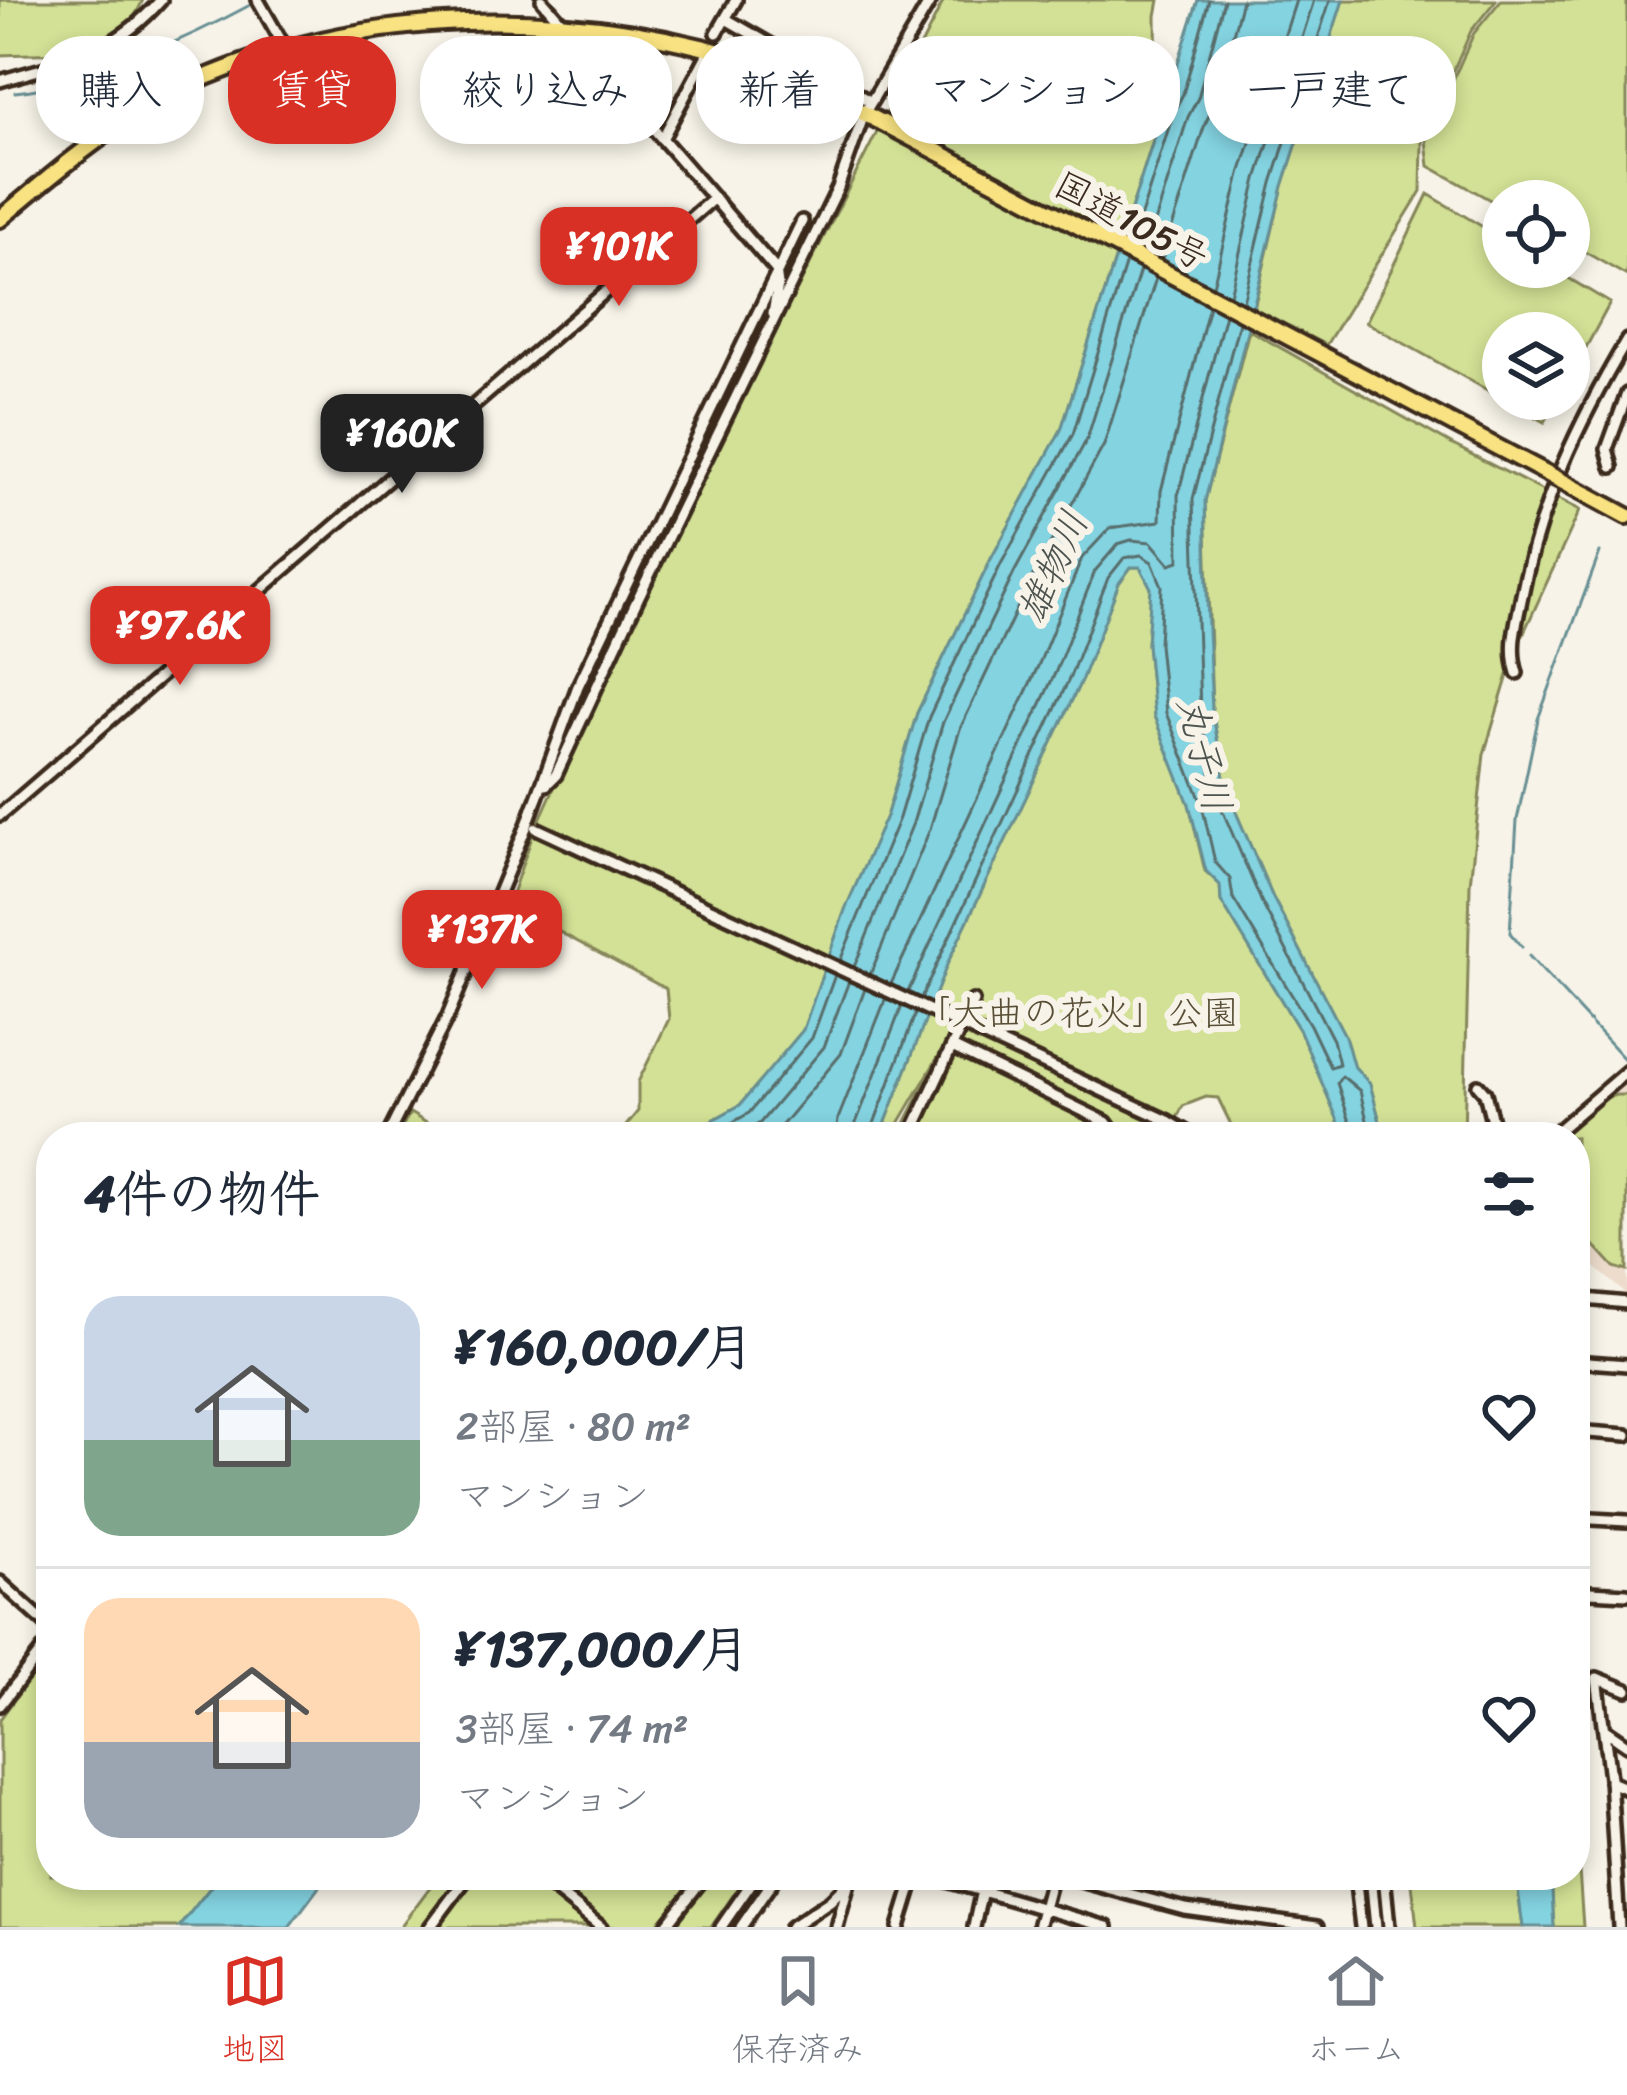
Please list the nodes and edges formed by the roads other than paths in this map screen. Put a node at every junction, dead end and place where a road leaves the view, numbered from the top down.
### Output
1 (161, 0) edge
2 (542, 0) edge
3 (736, 0) edge
4 (932, 0) edge
5 (260, 3) edge
6 (556, 15) junction
7 (726, 20) junction
8 (717, 33) dead end
9 (279, 36) edge
10 (315, 36) edge
11 (574, 36) edge
12 (228, 69) edge
13 (696, 75) edge
14 (0, 81) edge
15 (868, 108) junction
16 (672, 120) edge
17 (666, 144) edge
18 (714, 198) junction
19 (0, 219) edge
20 (802, 220) dead end
21 (776, 270) junction
22 (774, 319) junction
23 (1627, 340) edge
24 (1627, 394) edge
25 (1612, 466) dead end
26 (1627, 516) edge
27 (1517, 673) dead end
28 (539, 793) junction
29 (0, 815) edge
30 (532, 826) junction
31 (973, 1001) dead end
32 (952, 1047) junction
33 (1627, 1071) edge
34 (1478, 1085) dead end
35 (395, 1122) edge
36 (917, 1122) edge
37 (1104, 1122) edge
38 (1170, 1122) edge
39 (1493, 1122) edge
40 (1568, 1122) edge
41 (1590, 1299) edge
42 (1627, 1303) edge
43 (1590, 1362) edge
44 (1627, 1365) edge
45 (1590, 1432) edge
46 (1627, 1435) edge
47 (1590, 1519) edge
48 (1627, 1521) edge
49 (0, 1582) edge
50 (1590, 1592) dead end
51 (1627, 1594) edge
52 (36, 1614) edge
53 (36, 1658) edge
54 (1627, 1690) edge
55 (0, 1705) edge
56 (1604, 1730) junction
57 (1627, 1745) edge
58 (1610, 1782) junction
59 (1627, 1790) edge
60 (458, 1890) edge
61 (555, 1890) edge
62 (694, 1890) edge
63 (747, 1890) edge
64 (767, 1890) edge
65 (840, 1890) edge
66 (846, 1890) edge
67 (912, 1890) edge
68 (980, 1890) edge
69 (1049, 1890) edge
70 (1112, 1890) edge
71 (1357, 1890) edge
72 (1372, 1890) edge
73 (1385, 1890) edge
74 (983, 1891) junction
75 (1042, 1908) junction
76 (904, 1925) edge
77 (430, 1927) edge
78 (601, 1927) edge
79 (665, 1927) edge
80 (721, 1927) edge
81 (741, 1927) edge
82 (791, 1927) edge
83 (837, 1927) edge
84 (974, 1927) edge
85 (1038, 1927) edge
86 (1107, 1927) edge
87 (1317, 1927) edge
88 (1361, 1927) edge
89 (1376, 1927) edge
90 (1389, 1927) edge
91 (1619, 1927) edge

1 - 14 street
2 - 6 street
3 - 7 street
4 - 15 street
5 - 9 street
6 - 10 highway, 国道105号
6 - 11 street
6 - 15 highway, 国道105号
7 - 8 street
7 - 15 street
12 - 19 highway, 国道105号
13 - 16 street
15 - 22 street
15 - 26 highway, 国道105号, bridge
17 - 18 street
18 - 21 street
18 - 29 street
20 - 21 street
21 - 22 street
21 - 28 street
22 - 28 street
23 - 27 street
24 - 25 street
28 - 30 street
30 - 35 street
30 - 38 street, bridge
31 - 32 street
32 - 36 street
32 - 37 street
33 - 40 street
34 - 39 street
41 - 42 street
43 - 44 street
45 - 46 street
47 - 48 street
49 - 52 street
50 - 51 street
53 - 55 street
54 - 56 street
56 - 57 street
56 - 58 street
58 - 59 street
58 - 91 street
60 - 77 street
61 - 78 street
62 - 79 street
63 - 80 street
64 - 81 street
65 - 82 street
66 - 83 street
67 - 76 street
68 - 74 street
69 - 75 street
70 - 87 street
71 - 88 street
72 - 89 street
73 - 90 street
74 - 75 street
74 - 84 street
75 - 85 street
75 - 86 street

